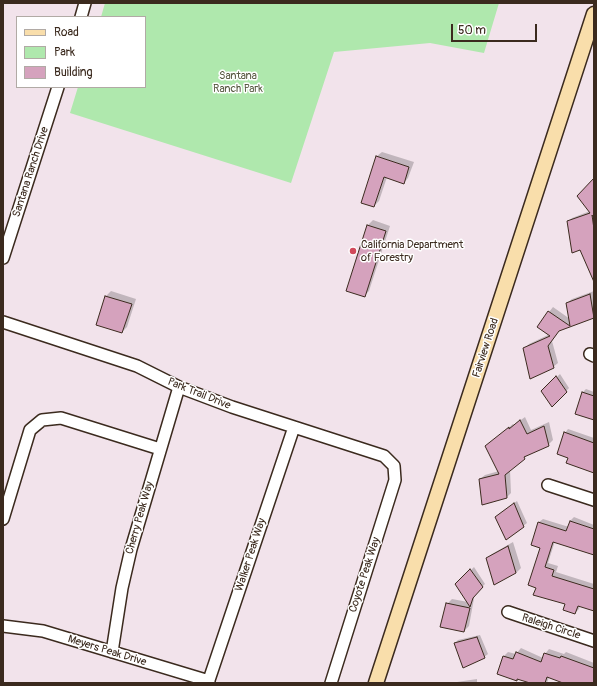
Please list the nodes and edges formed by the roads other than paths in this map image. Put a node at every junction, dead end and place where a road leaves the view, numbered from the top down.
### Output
1 (85, 3) edge
2 (594, 14) edge
3 (81, 16) edge
4 (58, 88) edge
5 (3, 258) edge
6 (3, 322) edge
7 (179, 387) junction
8 (294, 427) junction
9 (160, 450) junction
10 (394, 466) joint
11 (548, 485) dead end
12 (594, 500) edge
13 (3, 519) edge
14 (508, 612) dead end
15 (3, 626) edge
16 (594, 641) edge
17 (112, 652) junction
18 (209, 682) edge
19 (331, 683) edge
20 (376, 683) edge

1 - 3 street
2 - 20 main road, Fairview Road
4 - 5 street, Santana Ranch Drive
6 - 7 street, Park Trail Drive
7 - 8 street, Park Trail Drive
7 - 9 street, Cherry Peak Way
8 - 10 street, Park Trail Drive
8 - 18 street, Walker Peak Way
9 - 13 street
9 - 17 street, Cherry Peak Way
10 - 19 street, Coyote Peak Way
11 - 12 street
14 - 16 street, Raleigh Circle
15 - 17 street, Meyers Peak Drive
17 - 18 street, Meyers Peak Drive

